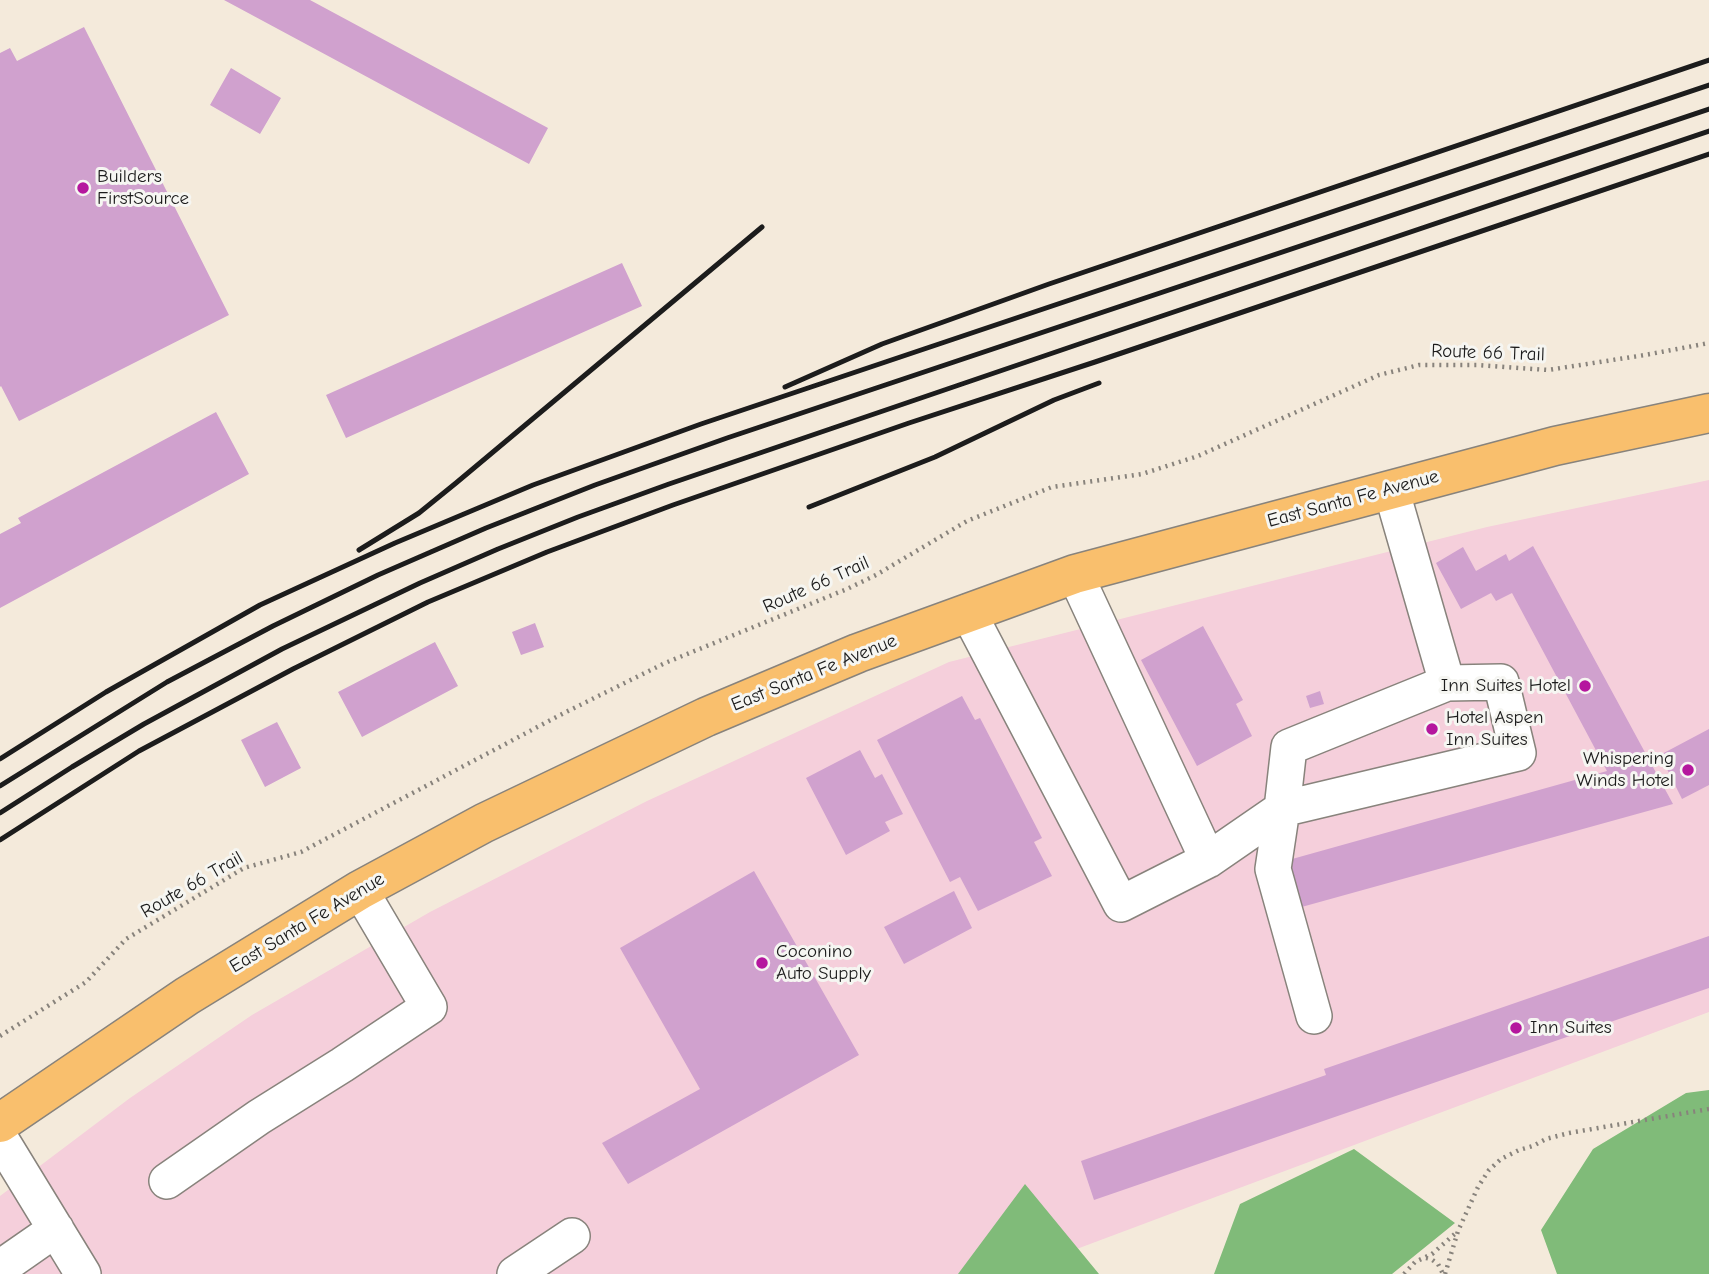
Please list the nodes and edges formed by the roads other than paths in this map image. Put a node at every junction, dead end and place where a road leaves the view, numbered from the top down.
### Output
1 (1709, 413) edge
2 (1391, 489) junction
3 (1075, 574) junction
4 (968, 612) junction
5 (1447, 683) junction
6 (1282, 809) junction
7 (1208, 860) junction
8 (360, 890) junction
9 (1314, 1016) dead end
10 (0, 1123) edge
11 (0, 1138) edge
12 (167, 1181) dead end
13 (56, 1228) junction
14 (572, 1236) dead end
15 (15, 1266) edge
16 (83, 1274) edge
17 (515, 1274) edge

1 - 2 main road, East Santa Fe Avenue
2 - 3 main road, East Santa Fe Avenue
2 - 5 street
3 - 4 main road, East Santa Fe Avenue
3 - 7 street
4 - 7 street
4 - 8 main road, East Santa Fe Avenue
5 - 6 street
5 - 6 street
6 - 7 street
6 - 9 street
8 - 10 main road, East Santa Fe Avenue
8 - 12 street
11 - 13 street
13 - 15 street
13 - 16 street
14 - 17 street

